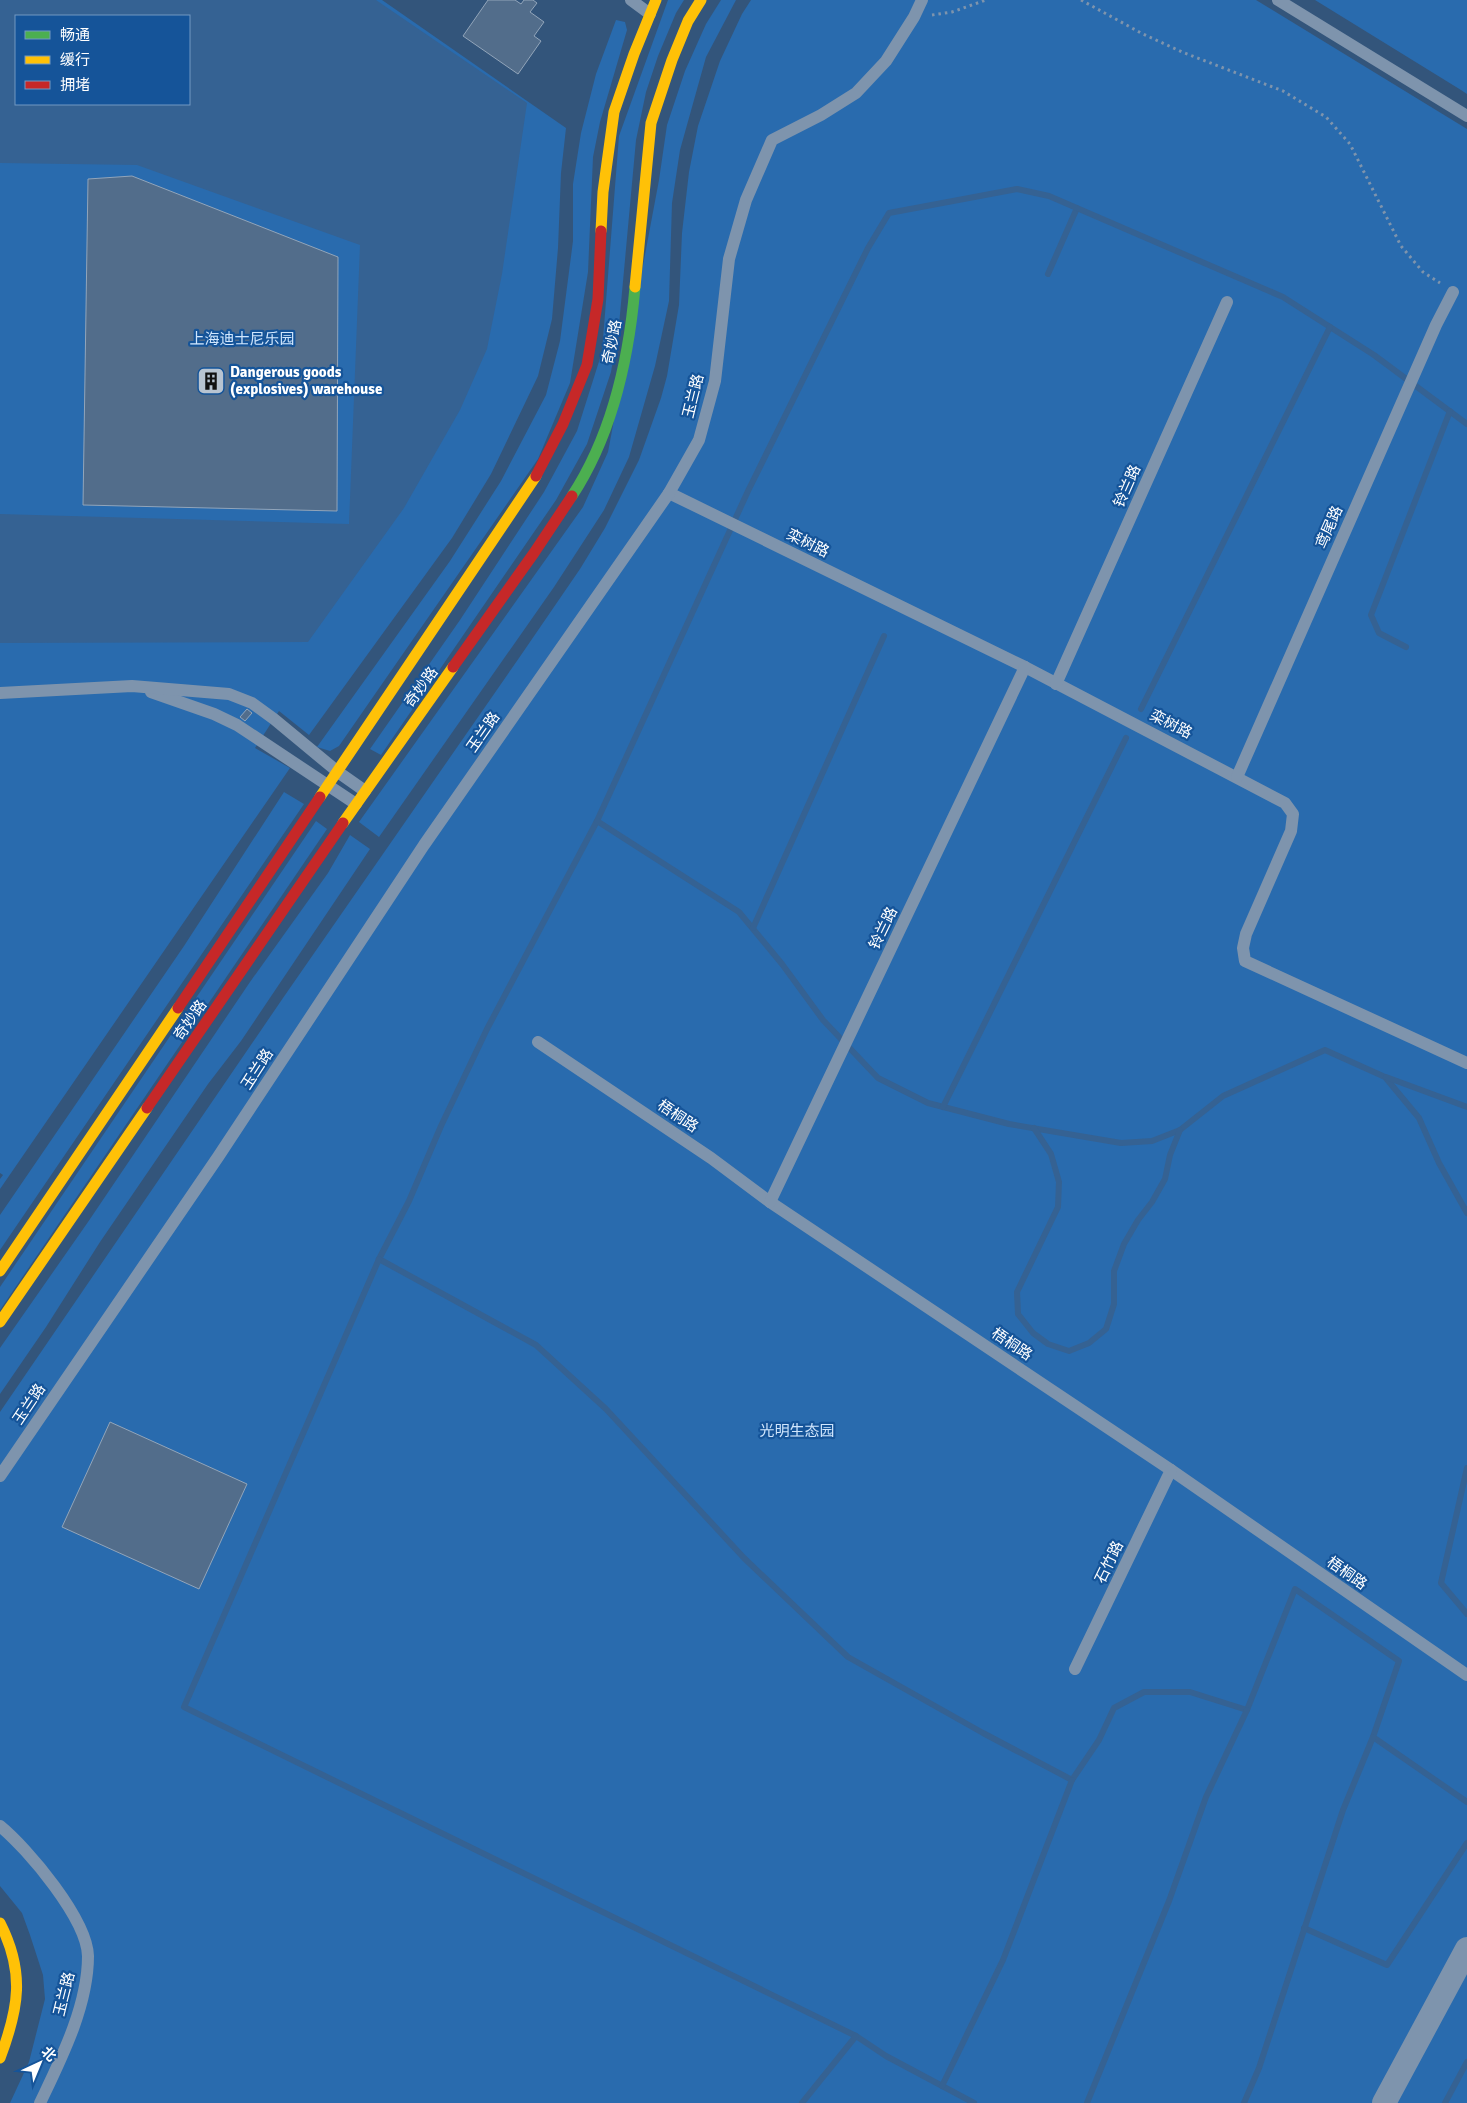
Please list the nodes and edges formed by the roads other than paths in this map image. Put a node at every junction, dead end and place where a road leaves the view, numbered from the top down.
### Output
1 (631, 0) edge
2 (656, 0) edge
3 (701, 0) edge
4 (922, 0) edge
5 (1278, 0) edge
6 (650, 14) junction
7 (1467, 116) edge
8 (1453, 292) road end
9 (1227, 302) dead end
10 (669, 493) junction
11 (1025, 667) junction
12 (1056, 684) junction
13 (132, 686) junction
14 (0, 693) edge
15 (338, 772) junction
16 (1237, 777) junction
17 (328, 786) junction
18 (365, 792) junction
19 (356, 804) junction
20 (538, 1042) dead end
21 (1467, 1063) edge
22 (770, 1202) junction
23 (0, 1271) edge
24 (0, 1322) edge
25 (1171, 1470) junction
26 (0, 1476) edge
27 (1075, 1669) dead end
28 (1467, 1675) edge
29 (0, 1826) edge
30 (0, 1923) edge
31 (1467, 1948) edge
32 (0, 2058) edge
33 (40, 2103) edge
34 (1384, 2103) edge

1 - 6 lane
2 - 6 street, 奇妙路
3 - 18 street, 奇妙路
4 - 10 lane, 玉兰路
5 - 7 lane
6 - 15 street, 奇妙路
8 - 16 lane, 鸢尾路
9 - 12 lane, 铃兰路
10 - 11 lane, 栾树路
10 - 26 lane, 玉兰路
11 - 12 lane, 栾树路
11 - 22 lane, 铃兰路
12 - 16 lane, 栾树路
13 - 14 lane
13 - 15 lane
13 - 17 lane
15 - 17 street, 奇妙路
15 - 18 lane
16 - 21 lane, 栾树路
17 - 19 lane
17 - 23 street, 奇妙路
18 - 19 street, 奇妙路
19 - 24 street, 奇妙路
20 - 22 lane, 梧桐路
22 - 25 lane, 梧桐路
25 - 27 lane, 石竹路
25 - 28 lane, 梧桐路
29 - 33 lane, 玉兰路
30 - 32 street
31 - 34 street

